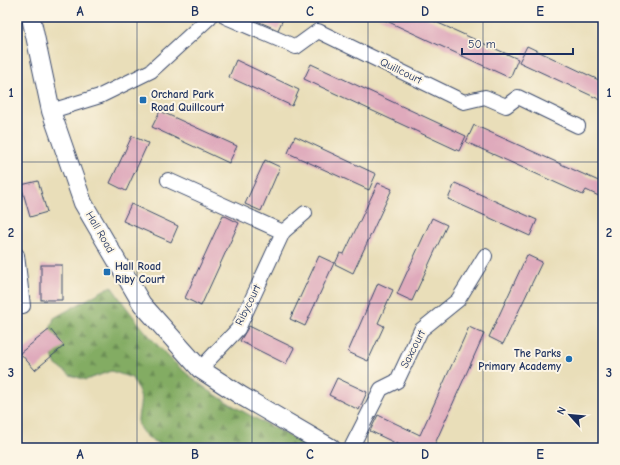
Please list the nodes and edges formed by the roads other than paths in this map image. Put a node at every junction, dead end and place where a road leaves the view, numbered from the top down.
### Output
1 (31, 17) edge
2 (210, 17) edge
3 (226, 17) edge
4 (51, 111) junction
5 (578, 126) dead end
6 (168, 180) dead end
7 (305, 213) dead end
8 (283, 232) junction
9 (17, 255) edge
10 (485, 256) dead end
11 (17, 260) edge
12 (17, 304) edge
13 (200, 369) junction
14 (331, 448) edge
15 (351, 448) edge

1 - 4 street, Hall Road
2 - 4 street
3 - 5 street, Quillcourt
4 - 13 street, Hall Road
6 - 8 street
7 - 8 street, Ribycourt
8 - 13 street, Ribycourt
9 - 11 street
10 - 15 street, Saxcourt
11 - 12 street
13 - 14 street, Hall Road

